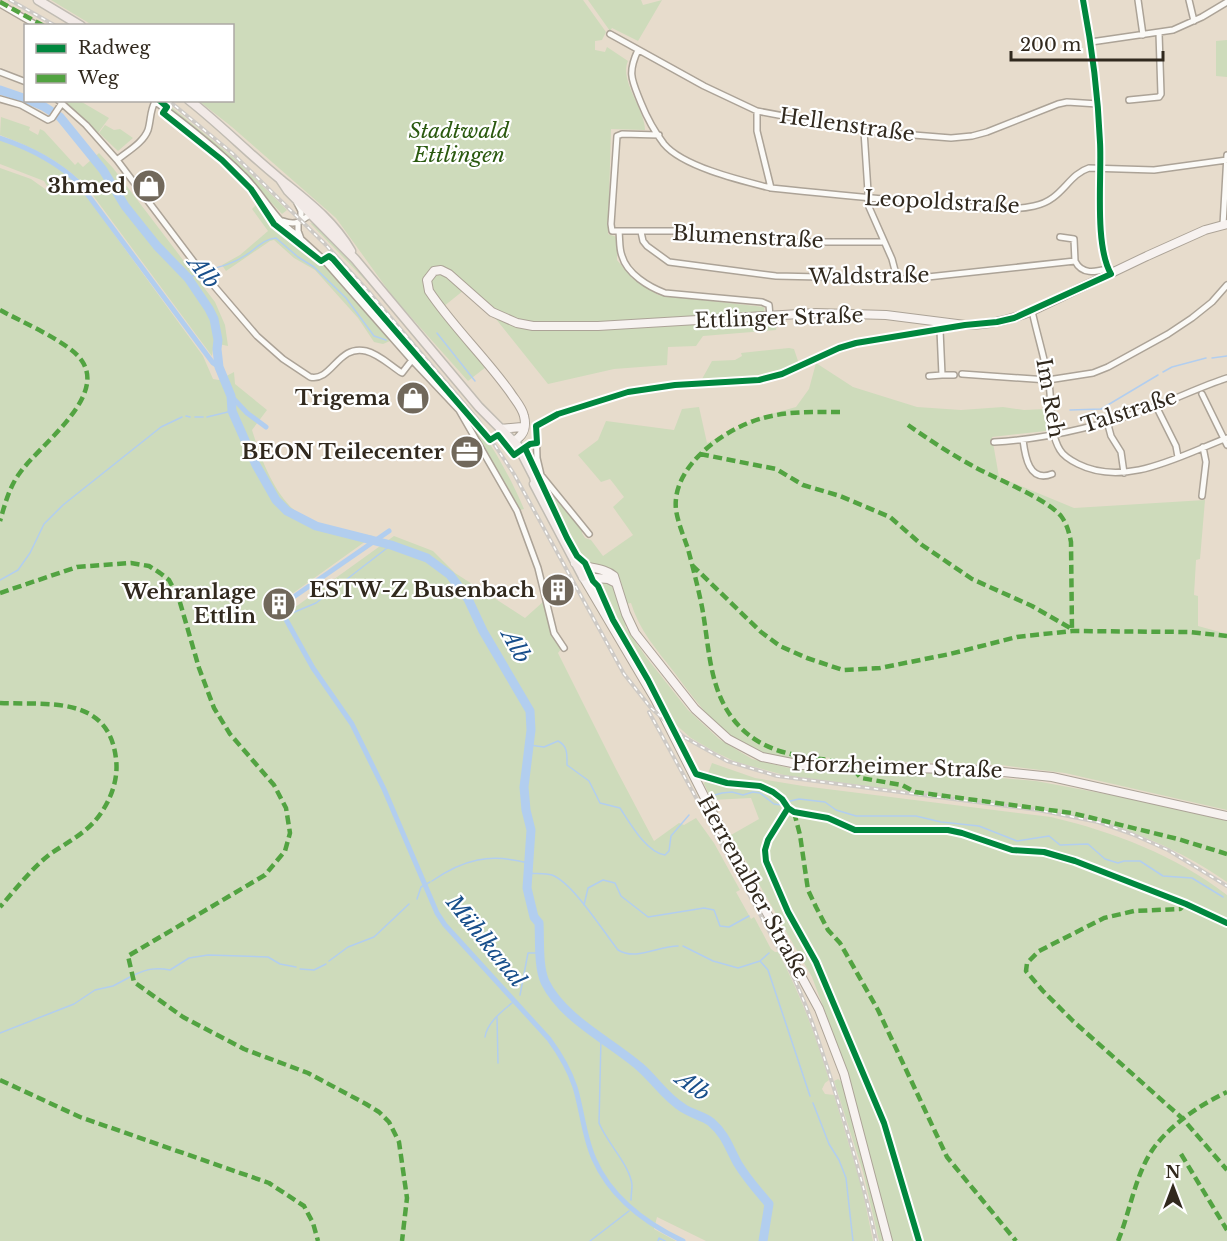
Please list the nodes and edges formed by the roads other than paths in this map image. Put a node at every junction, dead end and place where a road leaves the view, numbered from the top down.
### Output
1 (38, 0) edge
2 (1083, 0) edge
3 (1138, 0) edge
4 (1189, 0) edge
5 (1227, 2) edge
6 (0, 4) edge
7 (1194, 21) junction
8 (35, 24) edge
9 (78, 24) edge
10 (1159, 33) junction
11 (609, 34) dead end
12 (1143, 35) junction
13 (1090, 42) junction
14 (638, 50) junction
15 (0, 72) edge
16 (24, 81) edge
17 (0, 99) edge
18 (1129, 100) dead end
19 (154, 102) edge
20 (155, 102) edge
21 (192, 102) edge
22 (60, 104) edge
23 (1098, 104) junction
24 (757, 111) junction
25 (864, 131) junction
26 (658, 135) junction
27 (1227, 158) edge
28 (117, 160) junction
29 (1100, 167) junction
30 (280, 179) junction
31 (771, 188) junction
32 (294, 197) junction
33 (869, 198) junction
34 (314, 212) junction
35 (283, 221) junction
36 (299, 222) junction
37 (1225, 224) edge
38 (620, 232) junction
39 (641, 232) junction
40 (299, 236) junction
41 (1060, 237) dead end
42 (883, 242) junction
43 (1075, 261) junction
44 (1109, 271) junction
45 (897, 278) junction
46 (1227, 285) edge
47 (1032, 311) junction
48 (770, 316) junction
49 (965, 325) junction
50 (940, 330) junction
51 (412, 360) junction
52 (962, 374) dead end
53 (942, 375) junction
54 (954, 375) dead end
55 (929, 376) dead end
56 (1227, 378) edge
57 (1048, 380) junction
58 (1202, 394) dead end
59 (1157, 409) junction
60 (1107, 421) junction
61 (523, 424) junction
62 (536, 426) junction
63 (500, 429) junction
64 (1054, 434) junction
65 (1023, 440) junction
66 (1226, 441) edge
67 (512, 442) junction
68 (994, 442) dead end
69 (1203, 447) junction
70 (1178, 457) junction
71 (1125, 473) junction
72 (1052, 474) dead end
73 (1202, 496) dead end
74 (589, 534) dead end
75 (575, 563) junction
76 (591, 569) junction
77 (583, 577) junction
78 (600, 578) junction
79 (616, 583) junction
80 (594, 597) junction
81 (564, 648) dead end
82 (1227, 816) edge
83 (888, 1241) edge

1 - 9 main road
2 - 13 street
3 - 12 street
4 - 7 street
5 - 7 street
6 - 8 street
7 - 10 street
10 - 12 street
10 - 18 street
11 - 14 street, Hellenstraße
12 - 13 street
13 - 23 street
14 - 24 street, Hellenstraße
14 - 26 street, Leopoldstraße
15 - 16 street
17 - 22 street
19 - 28 street
20 - 35 street
21 - 30 main road
22 - 28 street
23 - 25 street, Hellenstraße
23 - 29 street
24 - 25 street, Hellenstraße
24 - 31 street
25 - 33 street
26 - 31 street, Leopoldstraße
26 - 38 street, Blumenstraße
27 - 29 street
27 - 37 street
28 - 51 street
29 - 33 street, Leopoldstraße
29 - 44 street
30 - 32 main road
30 - 34 main road
31 - 33 street, Leopoldstraße
32 - 34 main road
32 - 36 street
33 - 42 street
34 - 36 street
34 - 63 main road, Herrenalber Straße
35 - 36 street
35 - 40 street
36 - 40 street
37 - 44 main road, Ettlinger Straße
38 - 39 street, Blumenstraße
38 - 48 street
39 - 42 street, Blumenstraße
39 - 45 street, Waldstraße
40 - 51 street
41 - 43 street
42 - 45 street
43 - 44 street, Waldstraße
43 - 45 street, Waldstraße
44 - 47 main road, Ettlinger Straße
46 - 57 street
47 - 49 main road, Ettlinger Straße
47 - 57 street, Im Reh
48 - 49 main road, Ettlinger Straße
48 - 61 main road, Ettlinger Straße
49 - 50 street
50 - 53 street
50 - 62 street
51 - 81 street
52 - 57 street
53 - 54 street
53 - 55 street
56 - 59 street, Talstraße
57 - 64 street, Im Reh
58 - 66 street
59 - 60 street, Talstraße
59 - 70 street
60 - 64 street, Talstraße
60 - 71 street
61 - 62 street
61 - 63 main road
61 - 67 main road
62 - 74 street
63 - 67 main road, Herrenalber Straße
64 - 65 street, Talstraße
64 - 71 street, Im Reh
65 - 68 street, Talstraße
65 - 72 street
66 - 69 street, Im Reh
67 - 75 main road, Herrenalber Straße
69 - 70 street, Im Reh
69 - 73 street
70 - 71 street, Im Reh
75 - 76 main road
75 - 77 main road, Herrenalber Straße
76 - 77 main road
76 - 79 main road
77 - 78 main road
77 - 80 main road, Herrenalber Straße
78 - 79 main road
78 - 80 main road
79 - 82 main road, Pforzheimer Straße
80 - 83 main road, Herrenalber Straße

